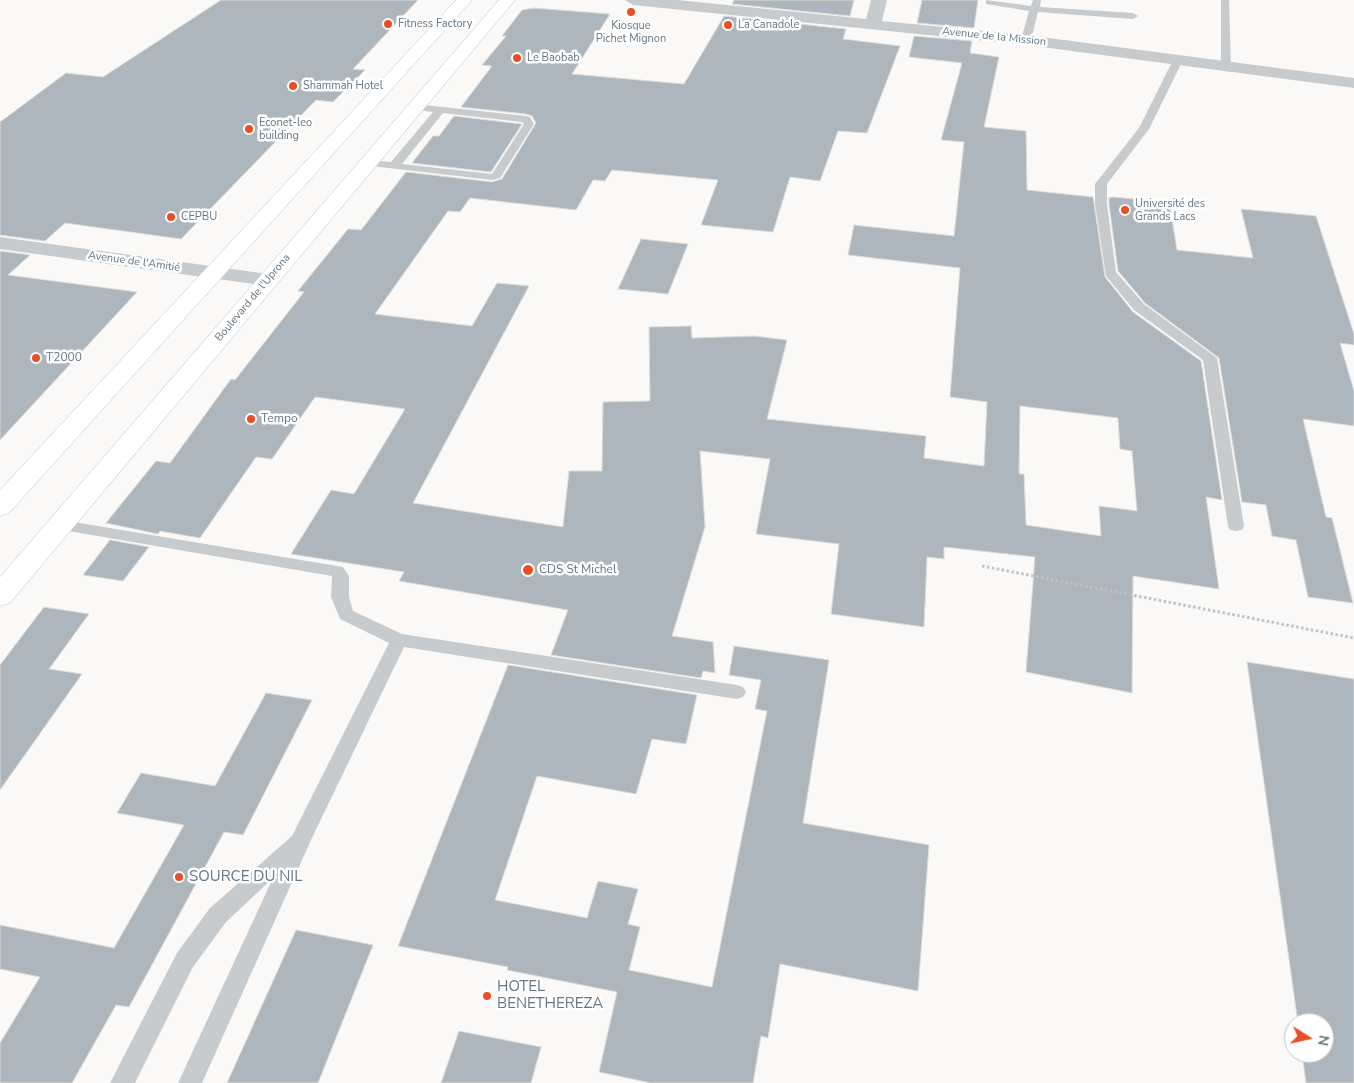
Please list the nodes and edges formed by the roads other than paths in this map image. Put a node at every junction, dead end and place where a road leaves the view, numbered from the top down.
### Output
1 (464, 0) edge
2 (507, 0) edge
3 (633, 0) edge
4 (879, 0) edge
5 (1225, 0) edge
6 (989, 2) dead end
7 (1035, 4) edge
8 (1134, 16) dead end
9 (873, 24) junction
10 (1026, 40) junction
11 (1178, 60) junction
12 (1226, 66) junction
13 (1354, 82) edge
14 (416, 107) junction
15 (440, 110) junction
16 (368, 163) junction
17 (394, 166) junction
18 (0, 243) edge
19 (215, 273) junction
20 (268, 280) junction
21 (0, 507) edge
22 (62, 525) junction
23 (1236, 526) dead end
24 (0, 596) edge
25 (399, 640) junction
26 (737, 692) dead end
27 (301, 839) junction
28 (122, 1083) edge
29 (190, 1083) edge

1 - 19 street
2 - 14 street, Boulevard de l'Uprona
3 - 9 street, Avenue de la Mission
4 - 9 street
5 - 12 lane
6 - 7 lane
7 - 8 lane
7 - 10 lane
9 - 10 street, Avenue de la Mission
10 - 11 street, Avenue de la Mission
11 - 12 street, Avenue de la Mission
11 - 23 lane
12 - 13 street, Avenue de la Mission
14 - 15 lane
14 - 16 street, Boulevard de l'Uprona
15 - 17 lane
15 - 17 lane
16 - 17 lane
16 - 20 street, Boulevard de l'Uprona
18 - 19 street, Avenue de l'Amitié
19 - 20 street, Avenue de l'Amitié
19 - 21 street
20 - 22 street, Boulevard de l'Uprona
22 - 24 street, Boulevard de l'Uprona
22 - 25 lane
25 - 26 lane
25 - 27 lane
27 - 28 lane
27 - 29 lane

